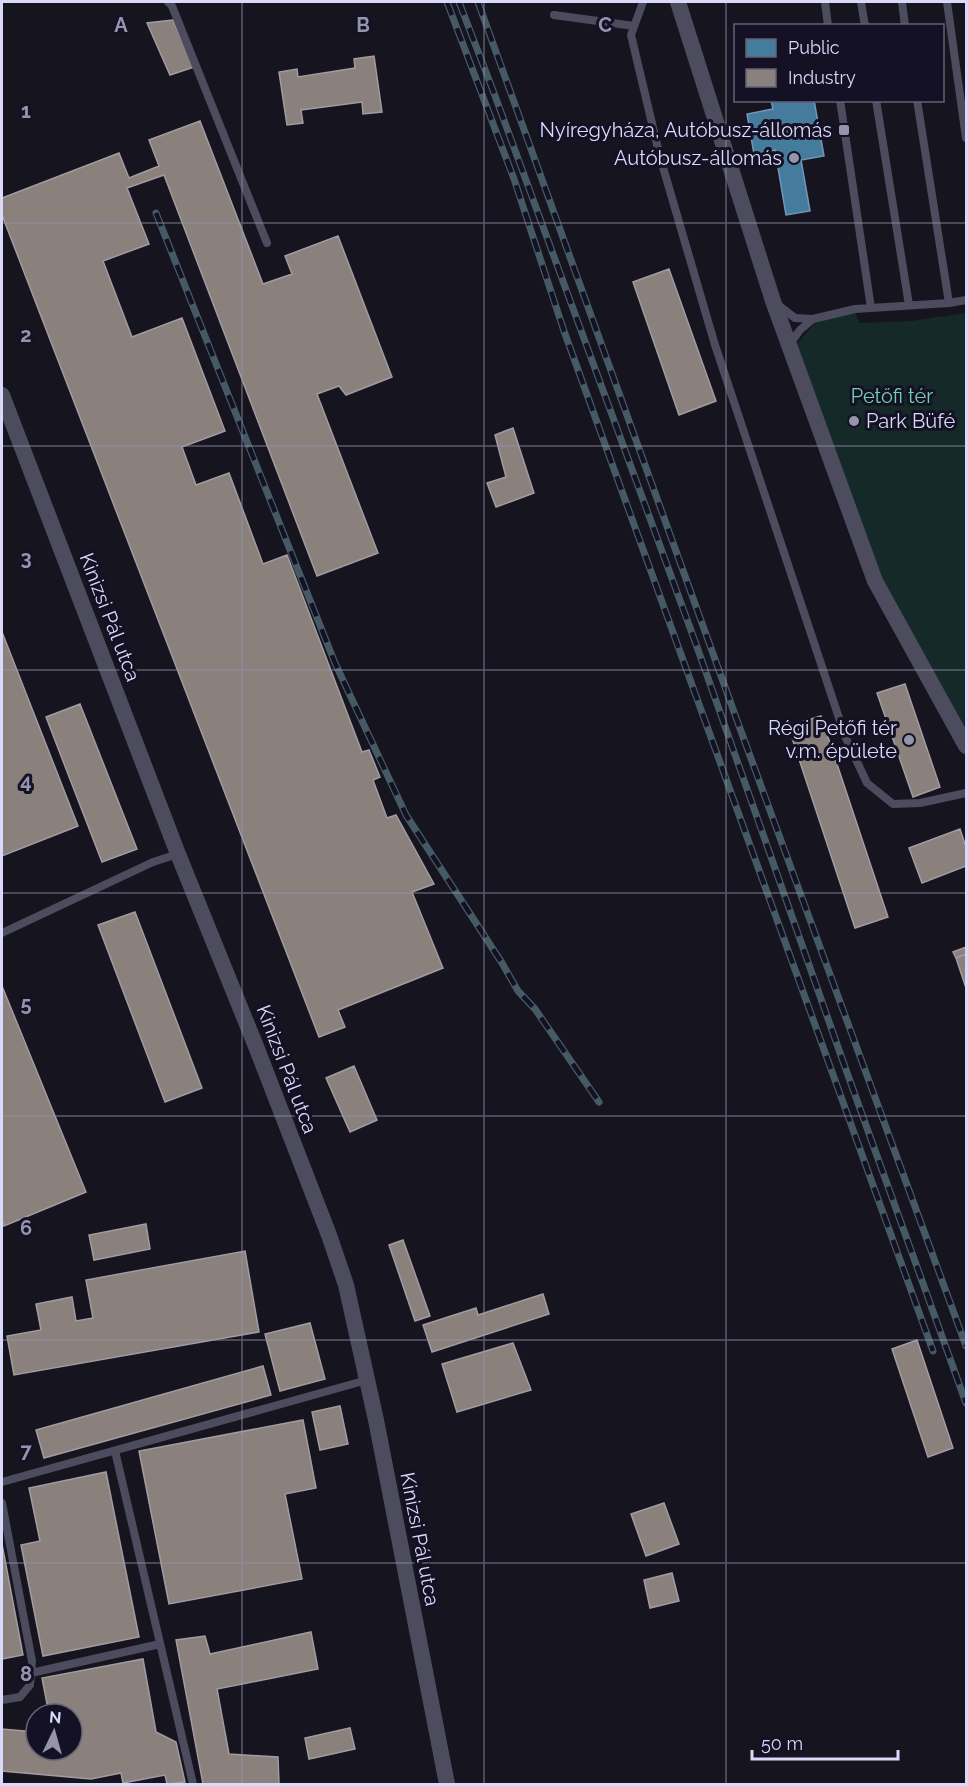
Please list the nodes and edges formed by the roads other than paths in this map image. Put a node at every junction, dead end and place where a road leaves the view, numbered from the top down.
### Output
1 (168, 2) edge
2 (643, 2) edge
3 (678, 2) edge
4 (825, 2) edge
5 (861, 2) edge
6 (902, 2) edge
7 (947, 2) edge
8 (554, 15) dead end
9 (828, 24) edge
10 (865, 24) edge
11 (905, 24) edge
12 (634, 26) junction
13 (840, 102) edge
14 (876, 102) edge
15 (917, 102) edge
16 (966, 138) edge
17 (267, 243) dead end
18 (966, 300) edge
19 (772, 301) junction
20 (949, 303) junction
21 (909, 305) junction
22 (871, 308) junction
23 (813, 320) junction
24 (789, 345) junction
25 (2, 395) edge
26 (966, 746) edge
27 (966, 793) edge
28 (178, 854) junction
29 (2, 933) edge
30 (367, 1380) junction
31 (115, 1451) junction
32 (2, 1482) edge
33 (2, 1503) edge
34 (160, 1644) junction
35 (31, 1673) junction
36 (2, 1700) edge
37 (194, 1785) edge
38 (447, 1785) edge

1 - 17 lane
2 - 12 lane
3 - 19 street
4 - 9 lane
5 - 10 lane
6 - 11 lane
7 - 16 lane
8 - 12 lane
12 - 27 lane
13 - 22 lane
14 - 21 lane
15 - 20 lane
18 - 20 lane
19 - 23 lane
19 - 24 street
20 - 21 lane
21 - 22 lane
22 - 23 lane
23 - 24 lane
24 - 26 street
25 - 28 street, Kinizsi Pál utca
28 - 29 lane
28 - 30 street, Kinizsi Pál utca
30 - 31 lane
30 - 38 street, Kinizsi Pál utca
31 - 32 lane
31 - 34 lane
33 - 35 lane
34 - 35 lane
34 - 37 lane
35 - 36 lane

